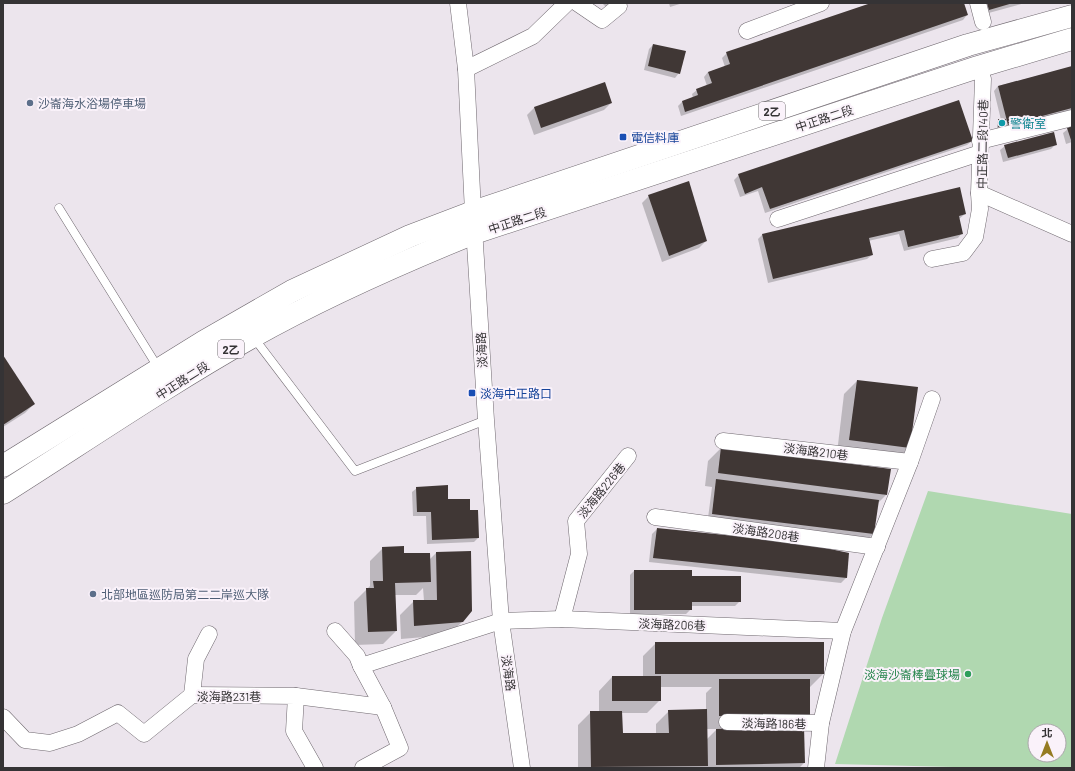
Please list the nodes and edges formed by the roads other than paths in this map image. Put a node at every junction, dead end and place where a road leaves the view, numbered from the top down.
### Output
1 (458, 3) edge
2 (567, 3) edge
3 (577, 3) edge
4 (821, 3) edge
5 (978, 3) edge
6 (619, 6) dead end
7 (1072, 16) edge
8 (984, 22) dead end
9 (747, 31) dead end
10 (1072, 39) edge
11 (978, 67) junction
12 (466, 69) junction
13 (1072, 118) edge
14 (980, 147) junction
15 (979, 193) junction
16 (59, 208) dead end
17 (473, 212) junction
18 (778, 219) dead end
19 (474, 234) junction
20 (1072, 234) edge
21 (932, 259) dead end
22 (253, 337) junction
23 (159, 369) junction
24 (932, 399) dead end
25 (486, 420) junction
26 (723, 441) dead end
27 (628, 456) dead end
28 (910, 462) junction
29 (3, 466) edge
30 (3, 494) edge
31 (655, 518) dead end
32 (877, 547) junction
33 (562, 619) junction
34 (501, 621) junction
35 (335, 631) dead end
36 (843, 631) junction
37 (209, 634) dead end
38 (361, 666) junction
39 (192, 695) junction
40 (296, 696) junction
41 (383, 707) junction
42 (3, 717) edge
43 (727, 722) dead end
44 (821, 723) junction
45 (315, 768) edge
46 (363, 768) edge
47 (522, 768) edge
48 (816, 768) edge

1 - 12 street, 淡海路
2 - 12 street
3 - 6 street
4 - 9 street
5 - 8 street
7 - 17 main road, 中正路二段 / 2乙
10 - 11 main road, 中正路二段 / 2乙
11 - 14 street, 中正路二段140巷
11 - 19 main road, 中正路二段 / 2乙
12 - 17 street, 淡海路
13 - 14 street
14 - 15 street, 中正路二段140巷
14 - 18 street
15 - 20 street, 中正路二段140巷
15 - 21 street
16 - 23 lane
17 - 19 street, 淡海路
17 - 23 main road, 中正路二段 / 2乙
19 - 22 main road, 中正路二段 / 2乙
19 - 25 street, 淡海路
22 - 25 lane
22 - 30 main road, 中正路二段 / 2乙
23 - 29 main road, 中正路二段 / 2乙
24 - 28 street
25 - 34 street, 淡海路
26 - 28 street, 淡海路210巷
27 - 33 street, 淡海路226巷
28 - 32 street
31 - 32 street, 淡海路208巷
32 - 36 street
33 - 34 street, 淡海路206巷
33 - 36 street, 淡海路206巷
34 - 38 street
34 - 47 street, 淡海路
35 - 38 street
36 - 44 street
37 - 39 street
38 - 41 street
39 - 40 street, 淡海路231巷
39 - 42 street, 淡海路231巷
40 - 41 street, 淡海路231巷
40 - 45 street
41 - 46 street
43 - 44 street, 淡海路186巷
44 - 48 street

